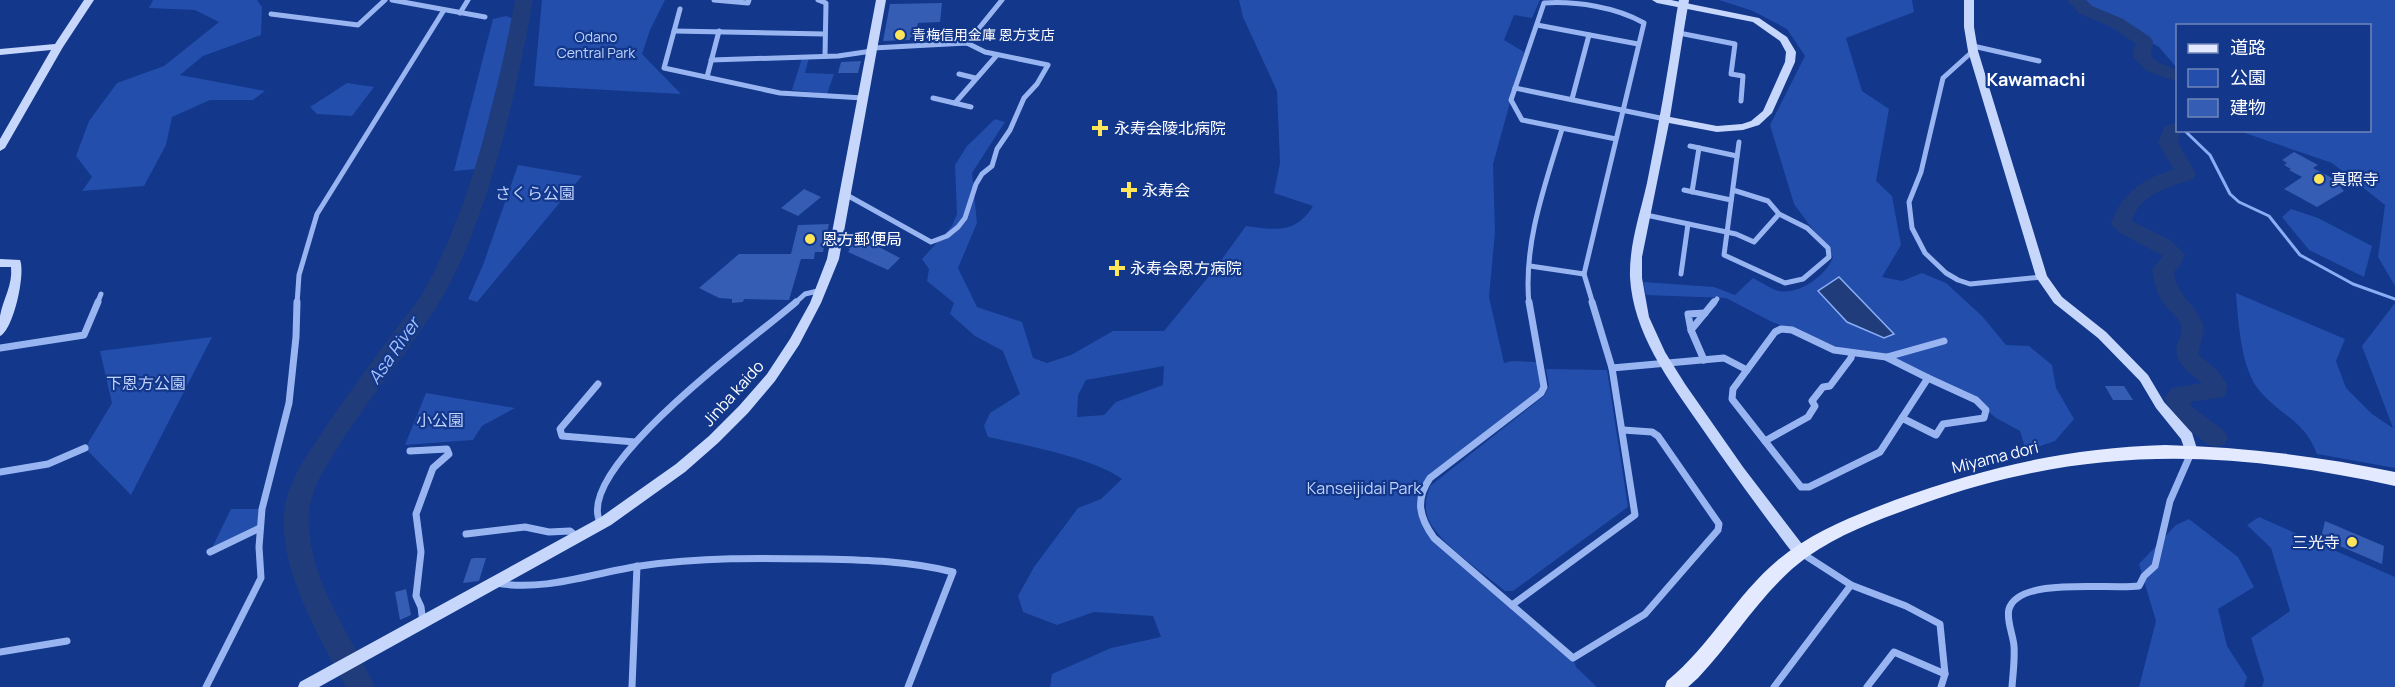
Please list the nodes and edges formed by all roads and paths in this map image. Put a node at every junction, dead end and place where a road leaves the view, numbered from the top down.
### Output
1 (89, 0) edge
2 (385, 0) edge
3 (392, 0) edge
4 (468, 0) edge
5 (714, 0) edge
6 (749, 0) edge
7 (818, 0) edge
8 (881, 0) edge
9 (1002, 0) edge
10 (1657, 0) edge
11 (1684, 0) edge
12 (1969, 0) edge
13 (412, 2) edge
14 (680, 9) dead end
15 (444, 10) junction
16 (460, 13) junction
17 (271, 14) dead end
18 (485, 17) dead end
19 (1537, 25) junction
20 (674, 31) junction
21 (719, 31) junction
22 (1679, 33) junction
23 (825, 34) junction
24 (1589, 35) junction
25 (967, 43) junction
26 (1638, 44) junction
27 (58, 47) junction
28 (1973, 48) junction
29 (873, 49) junction
30 (0, 52) edge
31 (997, 55) junction
32 (825, 56) junction
33 (711, 60) junction
34 (2038, 61) dead end
35 (958, 74) dead end
36 (707, 77) junction
37 (975, 78) junction
38 (1515, 88) junction
39 (863, 98) junction
40 (933, 98) dead end
41 (1572, 99) junction
42 (1741, 102) dead end
43 (955, 103) junction
44 (971, 107) dead end
45 (1623, 110) junction
46 (1665, 119) junction
47 (1562, 129) junction
48 (1616, 139) junction
49 (1739, 142) dead end
50 (1690, 146) dead end
51 (0, 148) edge
52 (1699, 148) junction
53 (1737, 156) junction
54 (1684, 190) dead end
55 (1733, 190) junction
56 (1692, 192) junction
57 (845, 194) junction
58 (1731, 200) junction
59 (1779, 214) junction
60 (1646, 215) junction
61 (1688, 224) junction
62 (1727, 232) junction
63 (0, 263) edge
64 (1530, 266) junction
65 (1584, 274) junction
66 (1681, 274) dead end
67 (2042, 277) junction
68 (822, 290) junction
69 (101, 294) dead end
70 (1717, 299) dead end
71 (1705, 313) junction
72 (1691, 330) junction
73 (0, 332) edge
74 (1944, 340) dead end
75 (0, 348) edge
76 (1852, 353) junction
77 (1886, 357) junction
78 (1704, 360) junction
79 (1664, 364) junction
80 (1612, 368) junction
81 (1747, 370) junction
82 (1928, 378) junction
83 (598, 384) dead end
84 (1902, 418) junction
85 (1623, 430) junction
86 (1765, 441) junction
87 (635, 442) junction
88 (85, 448) dead end
89 (410, 451) dead end
90 (2192, 452) junction
91 (0, 472) edge
92 (2395, 479) edge
93 (601, 524) junction
94 (260, 528) junction
95 (466, 534) dead end
96 (577, 537) junction
97 (210, 552) dead end
98 (1800, 552) junction
99 (637, 566) junction
100 (496, 583) junction
101 (1851, 585) junction
102 (1512, 605) junction
103 (423, 623) junction
104 (67, 641) dead end
105 (0, 652) edge
106 (1945, 674) junction
107 (307, 686) edge
108 (206, 687) edge
109 (632, 687) edge
110 (908, 687) edge
111 (1674, 687) edge
112 (1774, 687) edge
113 (1867, 687) edge
114 (1941, 687) edge
115 (2012, 687) edge

1 - 27 street
2 - 17 street
3 - 13 street
4 - 16 street
5 - 6 street
7 - 23 street
8 - 29 street, Jinba kaido
9 - 25 street
10 - 46 street
11 - 22 street, bridge
12 - 28 street
13 - 15 street
14 - 20 street
15 - 16 street
15 - 94 street
16 - 18 street
19 - 24 street
19 - 26 street
19 - 38 street
20 - 21 street
20 - 36 street
21 - 23 street
21 - 33 street
22 - 42 street
22 - 46 street
23 - 32 street
24 - 26 street
24 - 41 street
25 - 29 street
25 - 31 street
26 - 45 street
27 - 30 street
27 - 51 street
28 - 34 street
28 - 67 street
28 - 67 street
29 - 32 street
29 - 39 street, Jinba kaido
31 - 37 street
31 - 57 street
32 - 33 street
33 - 36 street
35 - 37 street
36 - 39 street
37 - 43 street
38 - 41 street
38 - 47 street
39 - 57 street, Jinba kaido
40 - 43 street
41 - 45 street
43 - 44 street
45 - 46 street
45 - 48 street
46 - 60 street
47 - 48 street
47 - 64 street
48 - 65 street
49 - 53 street
50 - 52 street
52 - 53 street
52 - 56 street
53 - 55 street
54 - 56 street
55 - 58 street
55 - 59 street
56 - 58 street
57 - 68 street, Jinba kaido
58 - 62 street
59 - 62 street
59 - 62 street
60 - 61 street
60 - 79 street
61 - 62 street
61 - 66 street
63 - 73 street
64 - 65 street
64 - 102 street
65 - 80 street
67 - 90 street
68 - 87 street
68 - 93 street, Jinba kaido
69 - 75 street
70 - 71 street
71 - 72 street
71 - 72 street
72 - 78 street
74 - 77 street
76 - 77 street
76 - 81 street
76 - 86 street
77 - 82 street
78 - 79 street
78 - 81 street
79 - 80 street
79 - 98 street
80 - 85 street
81 - 86 street
82 - 84 street
82 - 84 street
83 - 87 street
84 - 86 street
85 - 102 street
85 - 102 street
87 - 93 street
88 - 91 street
89 - 103 street
90 - 92 main road, Miyama dori
90 - 98 main road, Miyama dori
90 - 115 street
93 - 96 street, Jinba kaido
94 - 97 street
94 - 108 street
95 - 96 street
96 - 100 street, Jinba kaido
98 - 101 street
98 - 111 main road, Miyama dori
99 - 100 street
99 - 109 street
99 - 110 street
100 - 103 street, Jinba kaido
101 - 106 street
101 - 112 street
103 - 107 street, Jinba kaido
104 - 105 street
106 - 113 street
106 - 114 street

